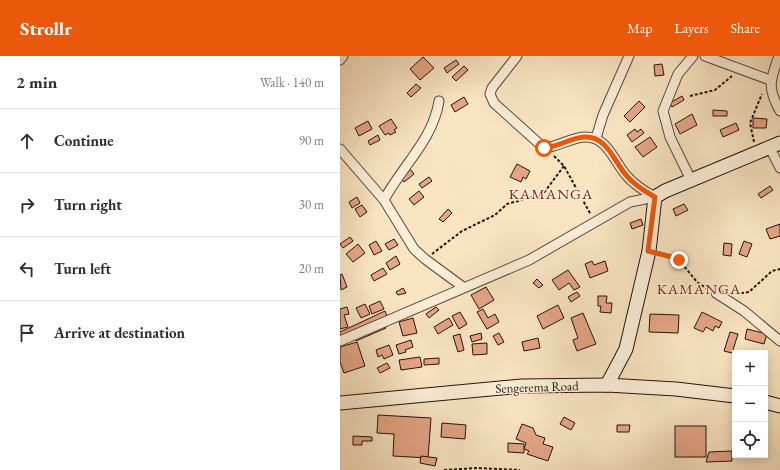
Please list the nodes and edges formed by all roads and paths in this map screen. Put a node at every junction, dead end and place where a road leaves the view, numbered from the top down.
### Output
1 (343, 56) edge
2 (517, 56) edge
3 (629, 56) edge
4 (693, 56) edge
5 (705, 56) edge
6 (779, 56) edge
7 (340, 60) edge
8 (735, 74) dead end
9 (770, 80) junction
10 (690, 96) dead end
11 (439, 101) dead end
12 (780, 111) edge
13 (596, 138) junction
14 (775, 145) edge
15 (544, 148) junction
16 (340, 149) edge
17 (757, 153) junction
18 (564, 166) junction
19 (780, 168) edge
20 (691, 180) junction
21 (655, 197) junction
22 (384, 200) junction
23 (595, 222) junction
24 (648, 251) junction
25 (424, 259) junction
26 (780, 269) edge
27 (463, 287) junction
28 (716, 294) junction
29 (340, 341) edge
30 (780, 341) edge
31 (607, 385) junction
32 (732, 396) edge
33 (340, 403) edge
34 (768, 403) edge
35 (780, 406) edge
36 (444, 470) edge
37 (520, 470) edge

1 - 7 street
2 - 15 street
3 - 13 street
4 - 20 street
5 - 9 street
6 - 9 street
8 - 10 path
9 - 12 street
9 - 17 path
11 - 22 street
13 - 15 street
13 - 21 street
14 - 17 main road
14 - 19 street
15 - 18 path
16 - 22 street
17 - 20 main road
18 - 23 path
18 - 25 path
20 - 21 main road
21 - 23 street
21 - 24 main road
22 - 25 street
23 - 27 street
24 - 28 path
24 - 31 main road
25 - 27 street
26 - 28 path
27 - 29 street
28 - 30 street
31 - 32 main road, Sengerema Road
31 - 33 main road, Sengerema Road
34 - 35 main road
36 - 37 path

